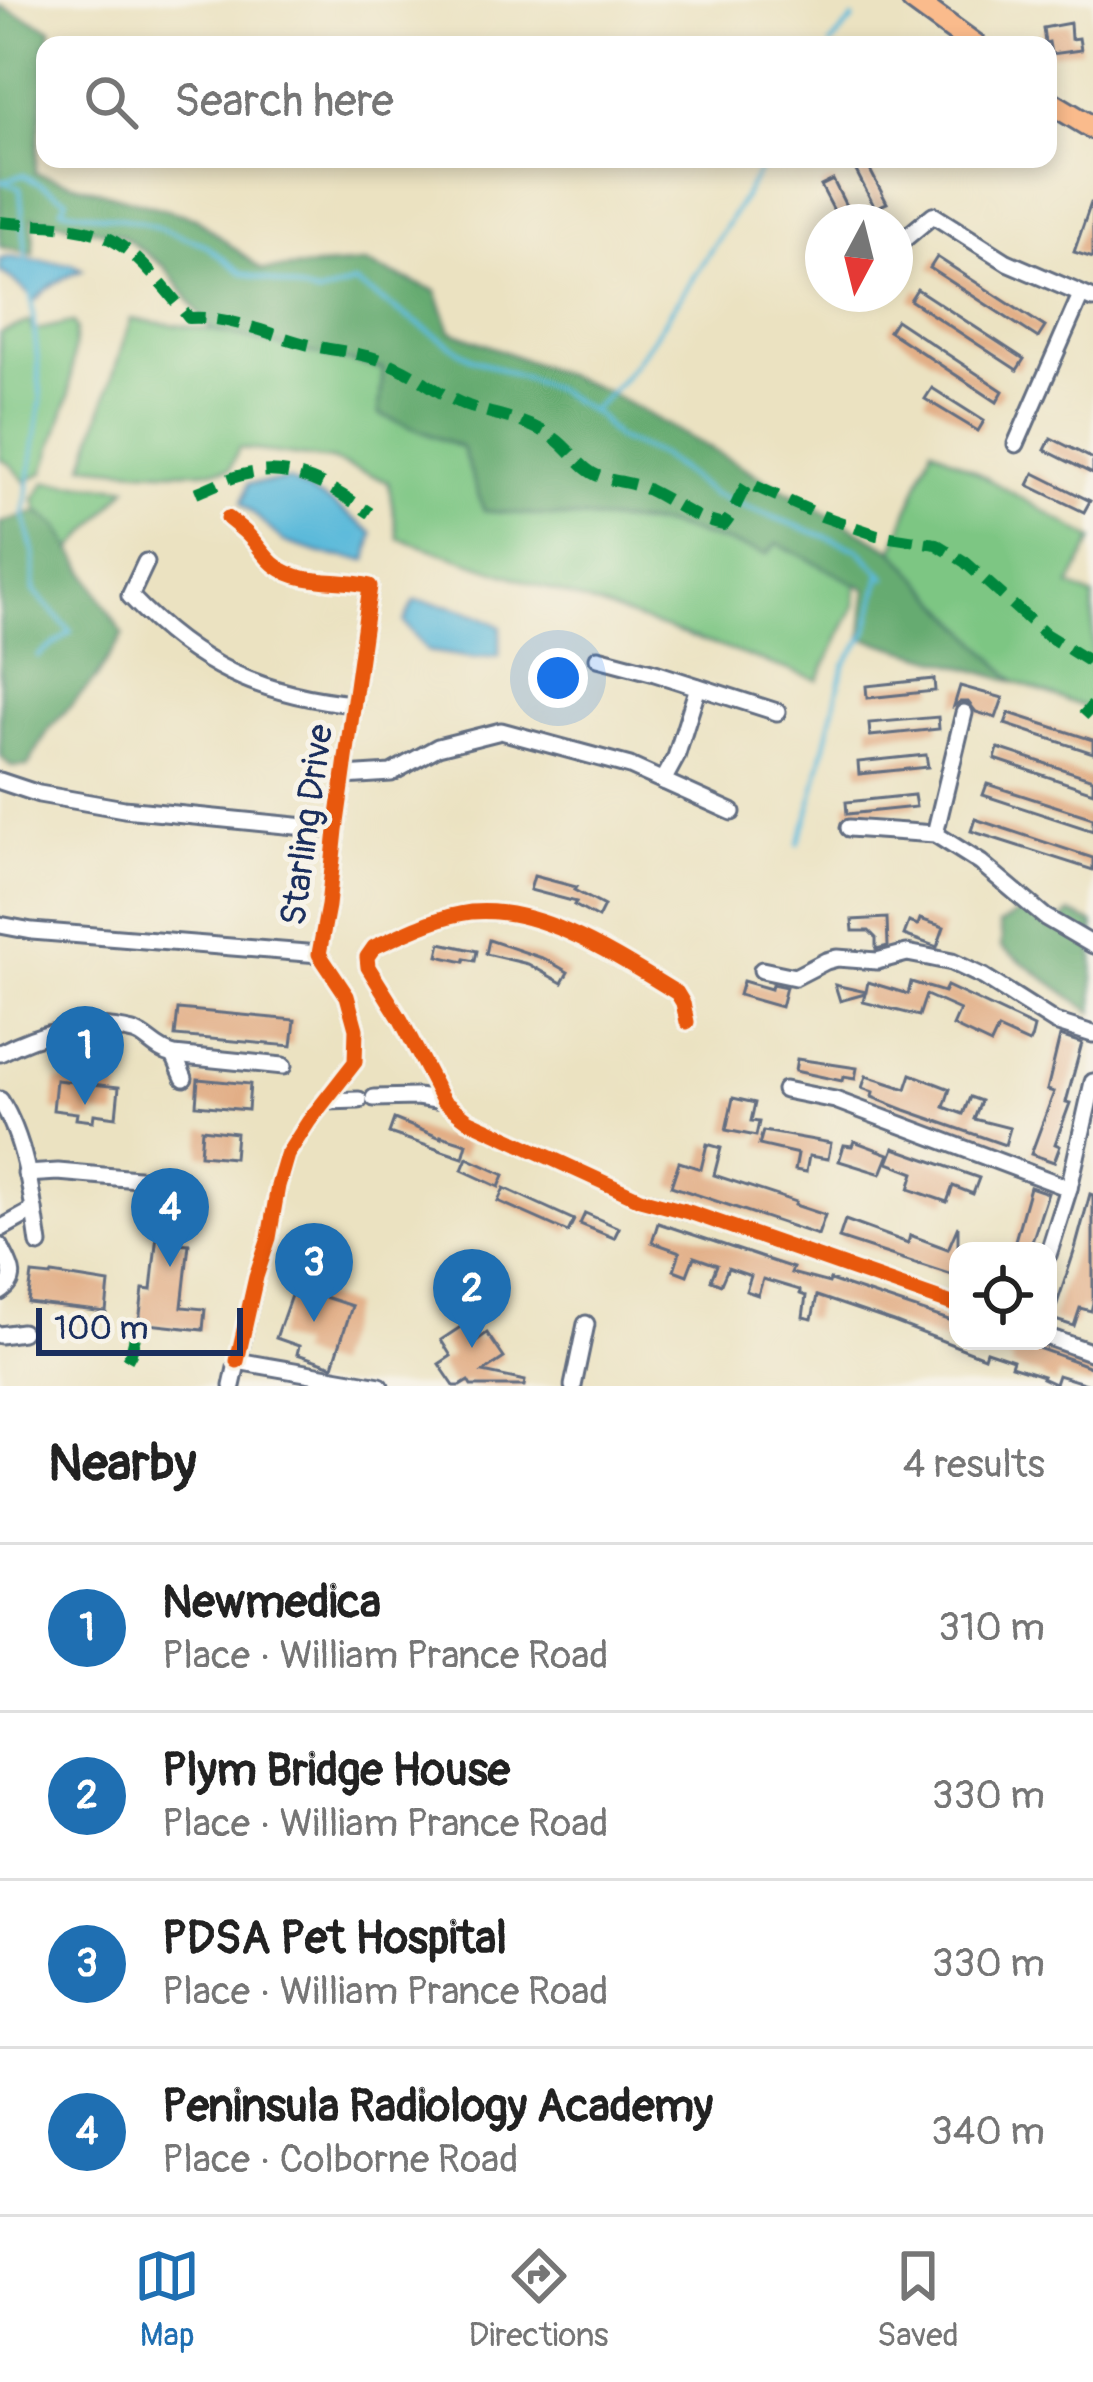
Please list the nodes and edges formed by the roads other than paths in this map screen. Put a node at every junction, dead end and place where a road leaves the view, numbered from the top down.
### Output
1 (913, 0) edge
2 (963, 36) edge
3 (1057, 106) edge
4 (1093, 128) edge
5 (913, 232) edge
6 (1087, 297) edge
7 (1016, 444) dead end
8 (228, 518) dead end
9 (146, 562) dead end
10 (598, 658) dead end
11 (698, 687) junction
12 (355, 704) junction
13 (777, 712) dead end
14 (964, 713) dead end
15 (344, 776) junction
16 (0, 781) edge
17 (663, 781) junction
18 (732, 812) dead end
19 (849, 828) dead end
20 (336, 830) junction
21 (935, 834) junction
22 (0, 926) edge
23 (1093, 945) edge
24 (319, 954) junction
25 (761, 970) dead end
26 (687, 1022) dead end
27 (106, 1029) junction
28 (1093, 1034) edge
29 (0, 1053) edge
30 (103, 1053) dead end
31 (174, 1055) junction
32 (283, 1066) dead end
33 (184, 1078) dead end
34 (1093, 1082) edge
35 (785, 1090) dead end
36 (0, 1100) edge
37 (326, 1101) junction
38 (443, 1101) junction
39 (26, 1174) junction
40 (172, 1182) dead end
41 (1069, 1188) junction
42 (34, 1210) junction
43 (0, 1229) edge
44 (1052, 1242) edge
45 (39, 1244) dead end
46 (0, 1246) edge
47 (0, 1292) edge
48 (949, 1303) edge
49 (586, 1324) dead end
50 (22, 1332) dead end
51 (0, 1334) edge
52 (1057, 1340) edge
53 (1093, 1353) edge
54 (237, 1361) junction
55 (232, 1386) edge
56 (380, 1386) edge
57 (573, 1386) edge

1 - 2 main road
3 - 4 main road
5 - 6 street
6 - 7 street
8 - 12 street
9 - 12 street, Starling Drive
10 - 11 street
11 - 13 street
11 - 17 street
12 - 15 street, Starling Drive
14 - 21 street
15 - 17 street
15 - 20 street, Starling Drive
16 - 20 street
17 - 18 street
19 - 21 street
20 - 24 street, Starling Drive
21 - 23 street
22 - 24 street
24 - 37 street
25 - 28 street
26 - 38 street
27 - 29 street
27 - 30 street
27 - 31 street
31 - 32 street
31 - 33 street
34 - 41 street
35 - 41 street
36 - 39 street
37 - 38 street
37 - 54 street
38 - 48 street
39 - 40 street
39 - 42 street
41 - 44 street
42 - 43 street
42 - 45 street
46 - 47 street
49 - 57 street
50 - 51 street
52 - 53 street
54 - 55 street
54 - 56 street

